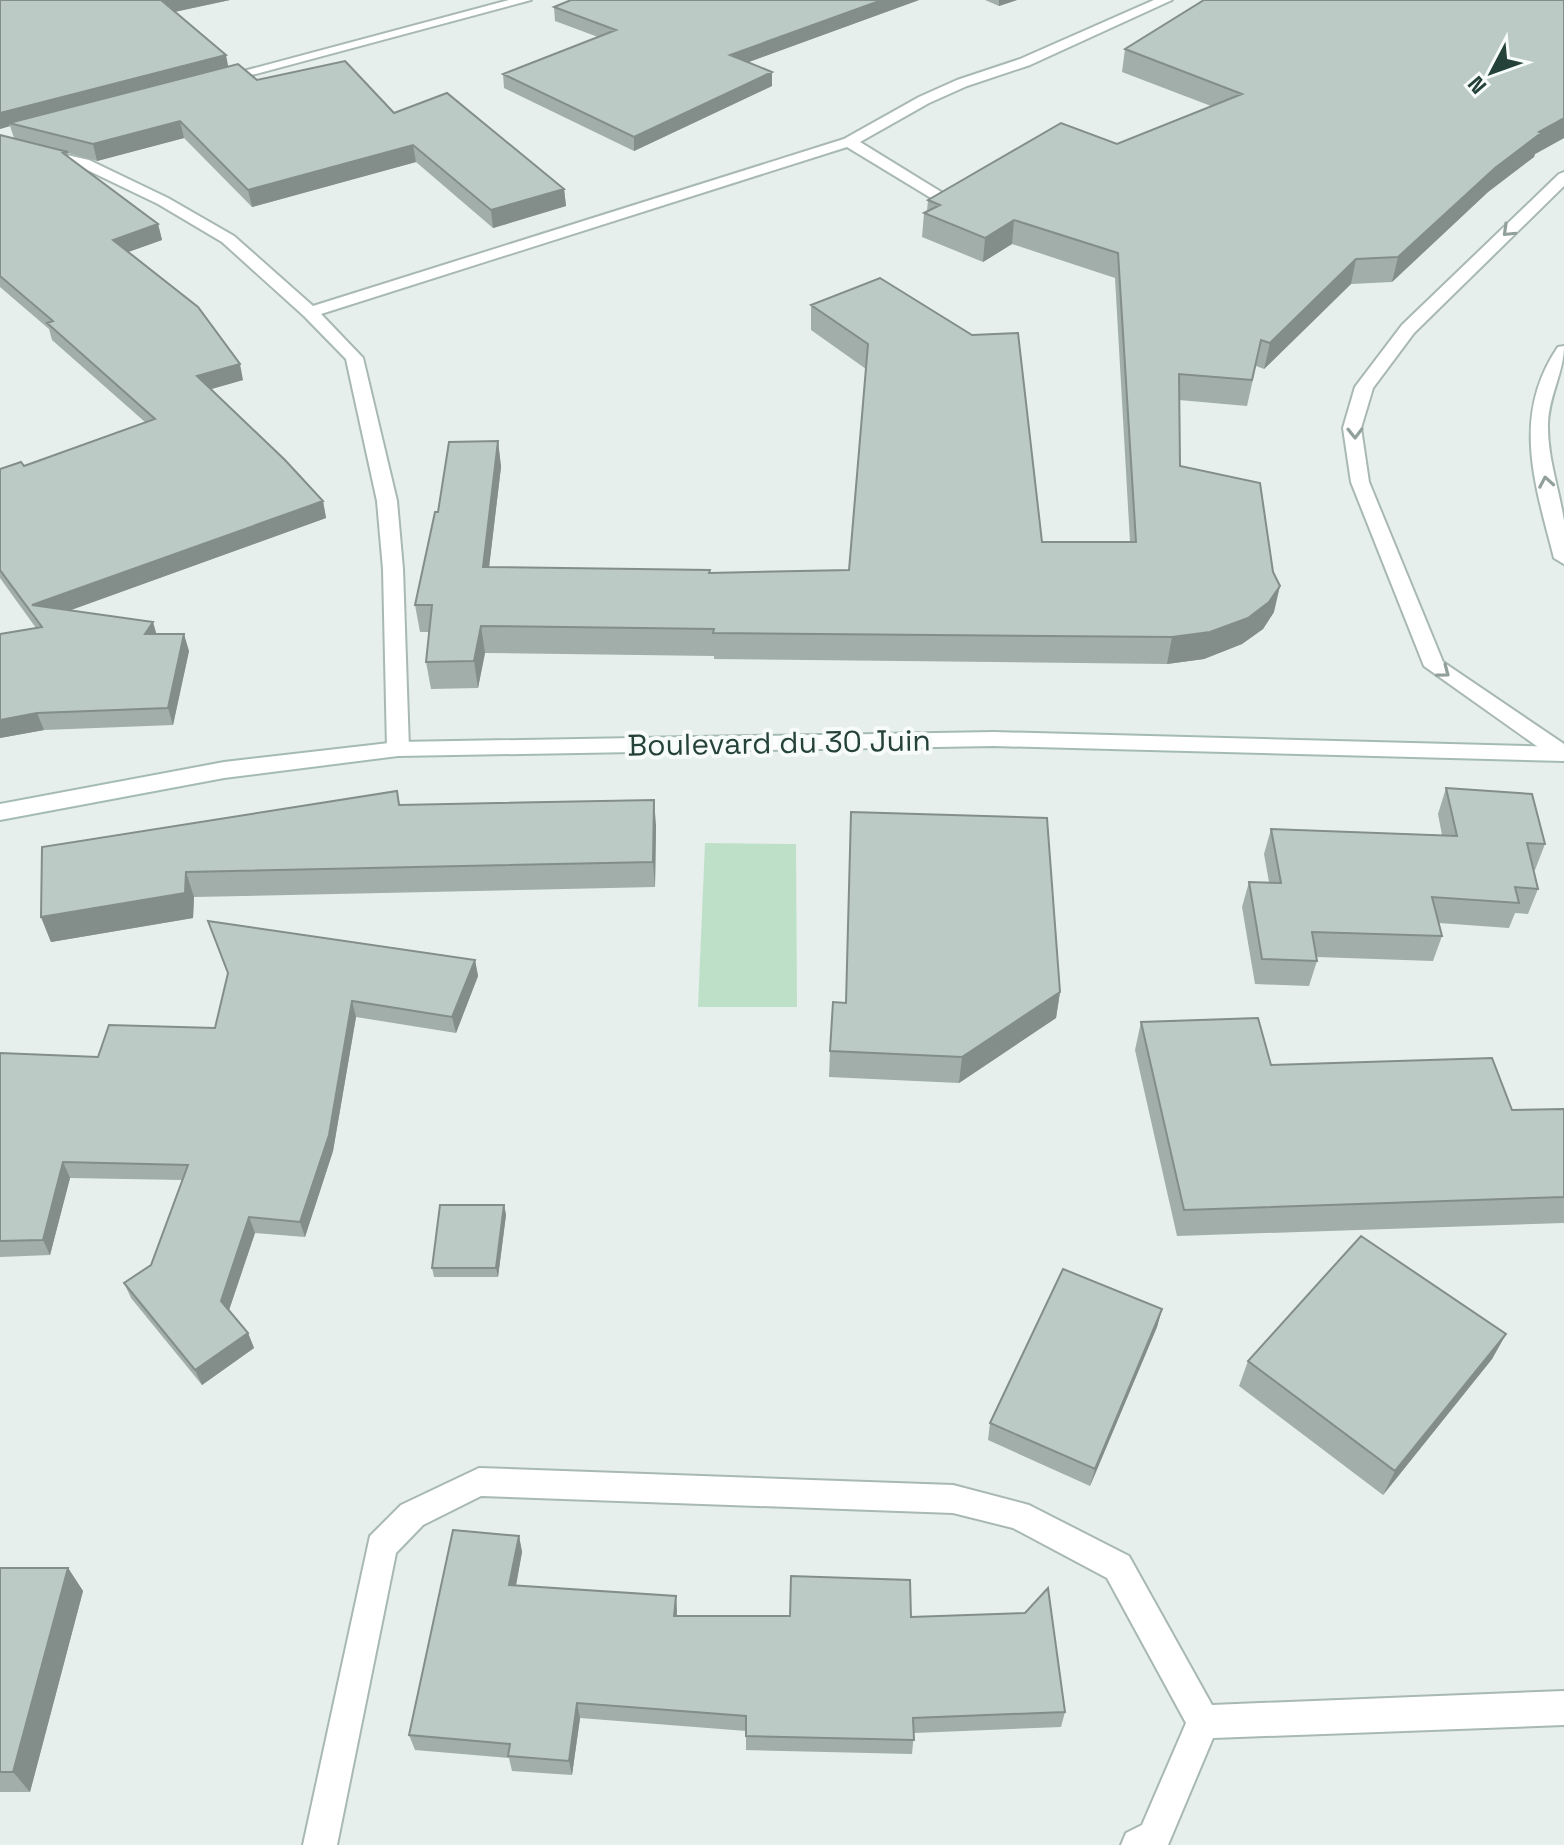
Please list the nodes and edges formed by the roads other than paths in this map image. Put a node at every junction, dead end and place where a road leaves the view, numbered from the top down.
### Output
1 (524, 0) edge
2 (1165, 0) edge
3 (208, 82) edge
4 (5, 137) edge
5 (849, 142) junction
6 (1564, 177) edge
7 (941, 198) edge
8 (310, 312) junction
9 (1564, 351) edge
10 (1564, 558) edge
11 (398, 749) junction
12 (1564, 758) edge
13 (0, 812) edge
14 (1564, 1708) edge
15 (1203, 1722) junction
16 (320, 1845) edge
17 (1138, 1845) edge

1 - 3 street
2 - 5 street
4 - 8 street
5 - 7 street
5 - 8 street
6 -> 12 street
8 - 11 street
10 -> 9 street
11 - 12 street, Boulevard du 30 Juin
11 - 13 street, Boulevard du 30 Juin
14 - 15 street
15 - 16 street
15 - 17 street

